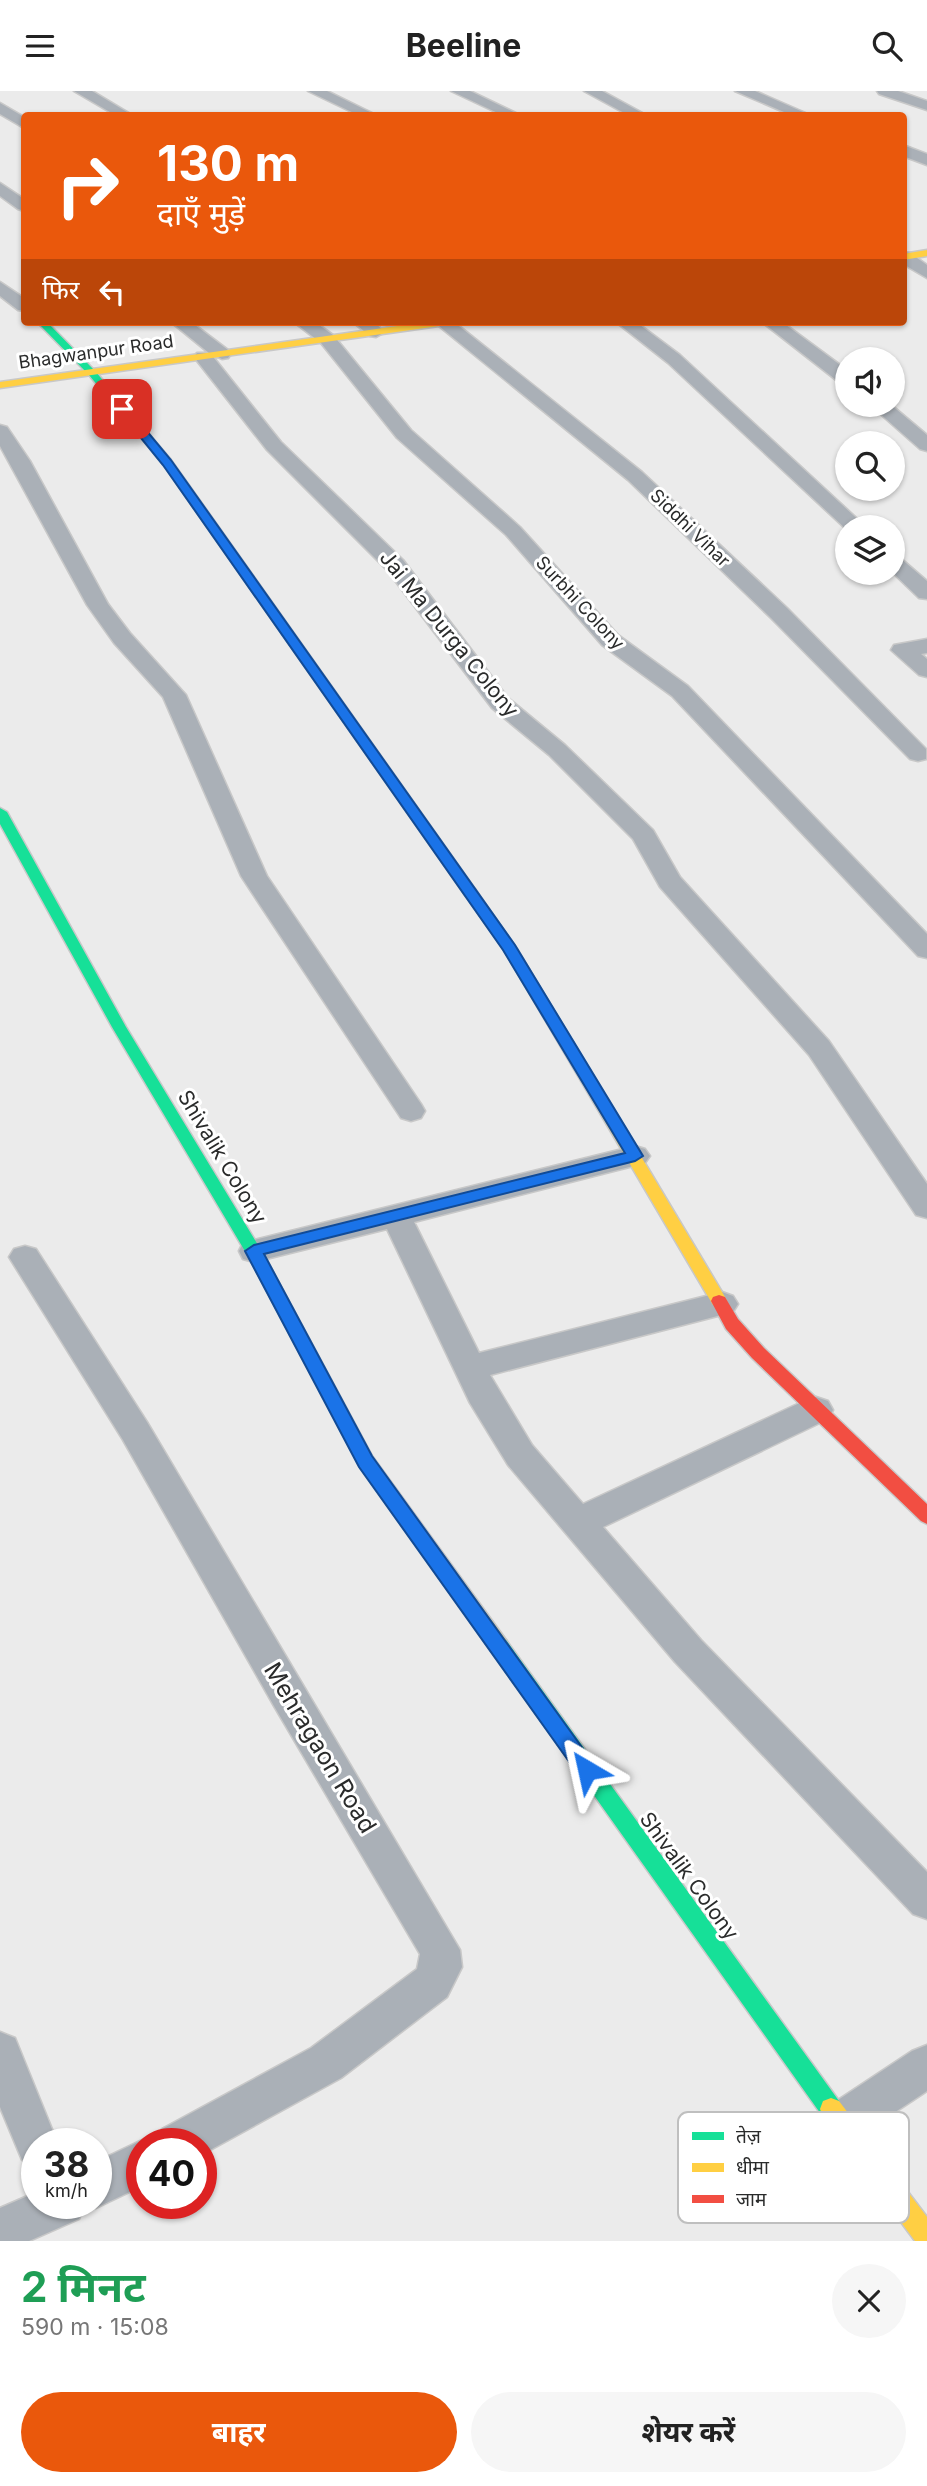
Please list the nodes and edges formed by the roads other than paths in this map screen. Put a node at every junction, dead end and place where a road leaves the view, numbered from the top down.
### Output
1 (80, 91) edge
2 (315, 91) edge
3 (458, 91) edge
4 (591, 91) edge
5 (742, 91) edge
6 (884, 91) edge
7 (927, 106) edge
8 (0, 107) edge
9 (119, 112) edge
10 (362, 112) edge
11 (506, 112) edge
12 (633, 112) edge
13 (795, 112) edge
14 (21, 122) edge
15 (907, 152) edge
16 (927, 160) edge
17 (0, 188) edge
18 (21, 204) edge
19 (907, 243) edge
20 (926, 253) edge
21 (907, 256) edge
22 (907, 260) edge
23 (927, 272) edge
24 (0, 287) edge
25 (21, 304) edge
26 (45, 326) edge
27 (184, 326) edge
28 (309, 326) edge
29 (450, 326) edge
30 (630, 326) edge
31 (776, 326) edge
32 (369, 327) edge
33 (327, 339) junction
34 (212, 355) junction
35 (835, 370) edge
36 (93, 373) junction
37 (0, 385) edge
38 (894, 417) edge
39 (0, 431) edge
40 (927, 445) edge
41 (843, 515) edge
42 (905, 573) edge
43 (927, 593) edge
44 (927, 646) edge
45 (927, 670) edge
46 (918, 754) dead end
47 (0, 812) edge
48 (927, 950) edge
49 (411, 1111) dead end
50 (635, 1156) junction
51 (927, 1207) edge
52 (396, 1216) junction
53 (254, 1251) junction
54 (25, 1257) dead end
55 (722, 1304) junction
56 (472, 1367) junction
57 (816, 1410) junction
58 (927, 1516) edge
59 (580, 1523) junction
60 (927, 1900) edge
61 (0, 2053) edge
62 (927, 2066) edge
63 (833, 2112) edge
64 (858, 2112) edge
65 (30, 2128) edge
66 (206, 2128) edge
67 (909, 2213) edge
68 (26, 2219) edge
69 (0, 2231) edge
70 (927, 2237) edge

1 - 9 street
2 - 10 street
3 - 11 street
4 - 12 street
5 - 13 street
6 - 7 street
8 - 14 street
15 - 16 street
17 - 18 street
19 - 20 street
20 - 21 street
22 - 23 street
24 - 25 street
26 - 36 street
27 - 34 street, Jai Ma Durga Colony
28 - 33 street, Surbhi Colony
29 - 46 street, Siddhi Vihar
30 - 41 street
31 - 35 street
32 - 33 street, Bhagwanpur Road
33 - 34 street, Bhagwanpur Road
33 - 48 street, Surbhi Colony
34 - 36 street, Bhagwanpur Road
34 - 51 street, Jai Ma Durga Colony
36 - 37 street, Bhagwanpur Road
36 - 50 street
38 - 40 street
39 - 49 street
42 - 43 street
44 - 45 street
47 - 53 street, Shivalik Colony
50 - 52 street
50 - 55 street
52 - 53 street
52 - 56 street
53 - 63 street, Shivalik Colony
54 - 66 street, Mehragaon Road
55 - 56 street
55 - 57 street
56 - 59 street
57 - 58 street
57 - 59 street
59 - 60 street
61 - 65 street
62 - 64 street
67 - 70 street, Shivalik Colony
68 - 69 street

